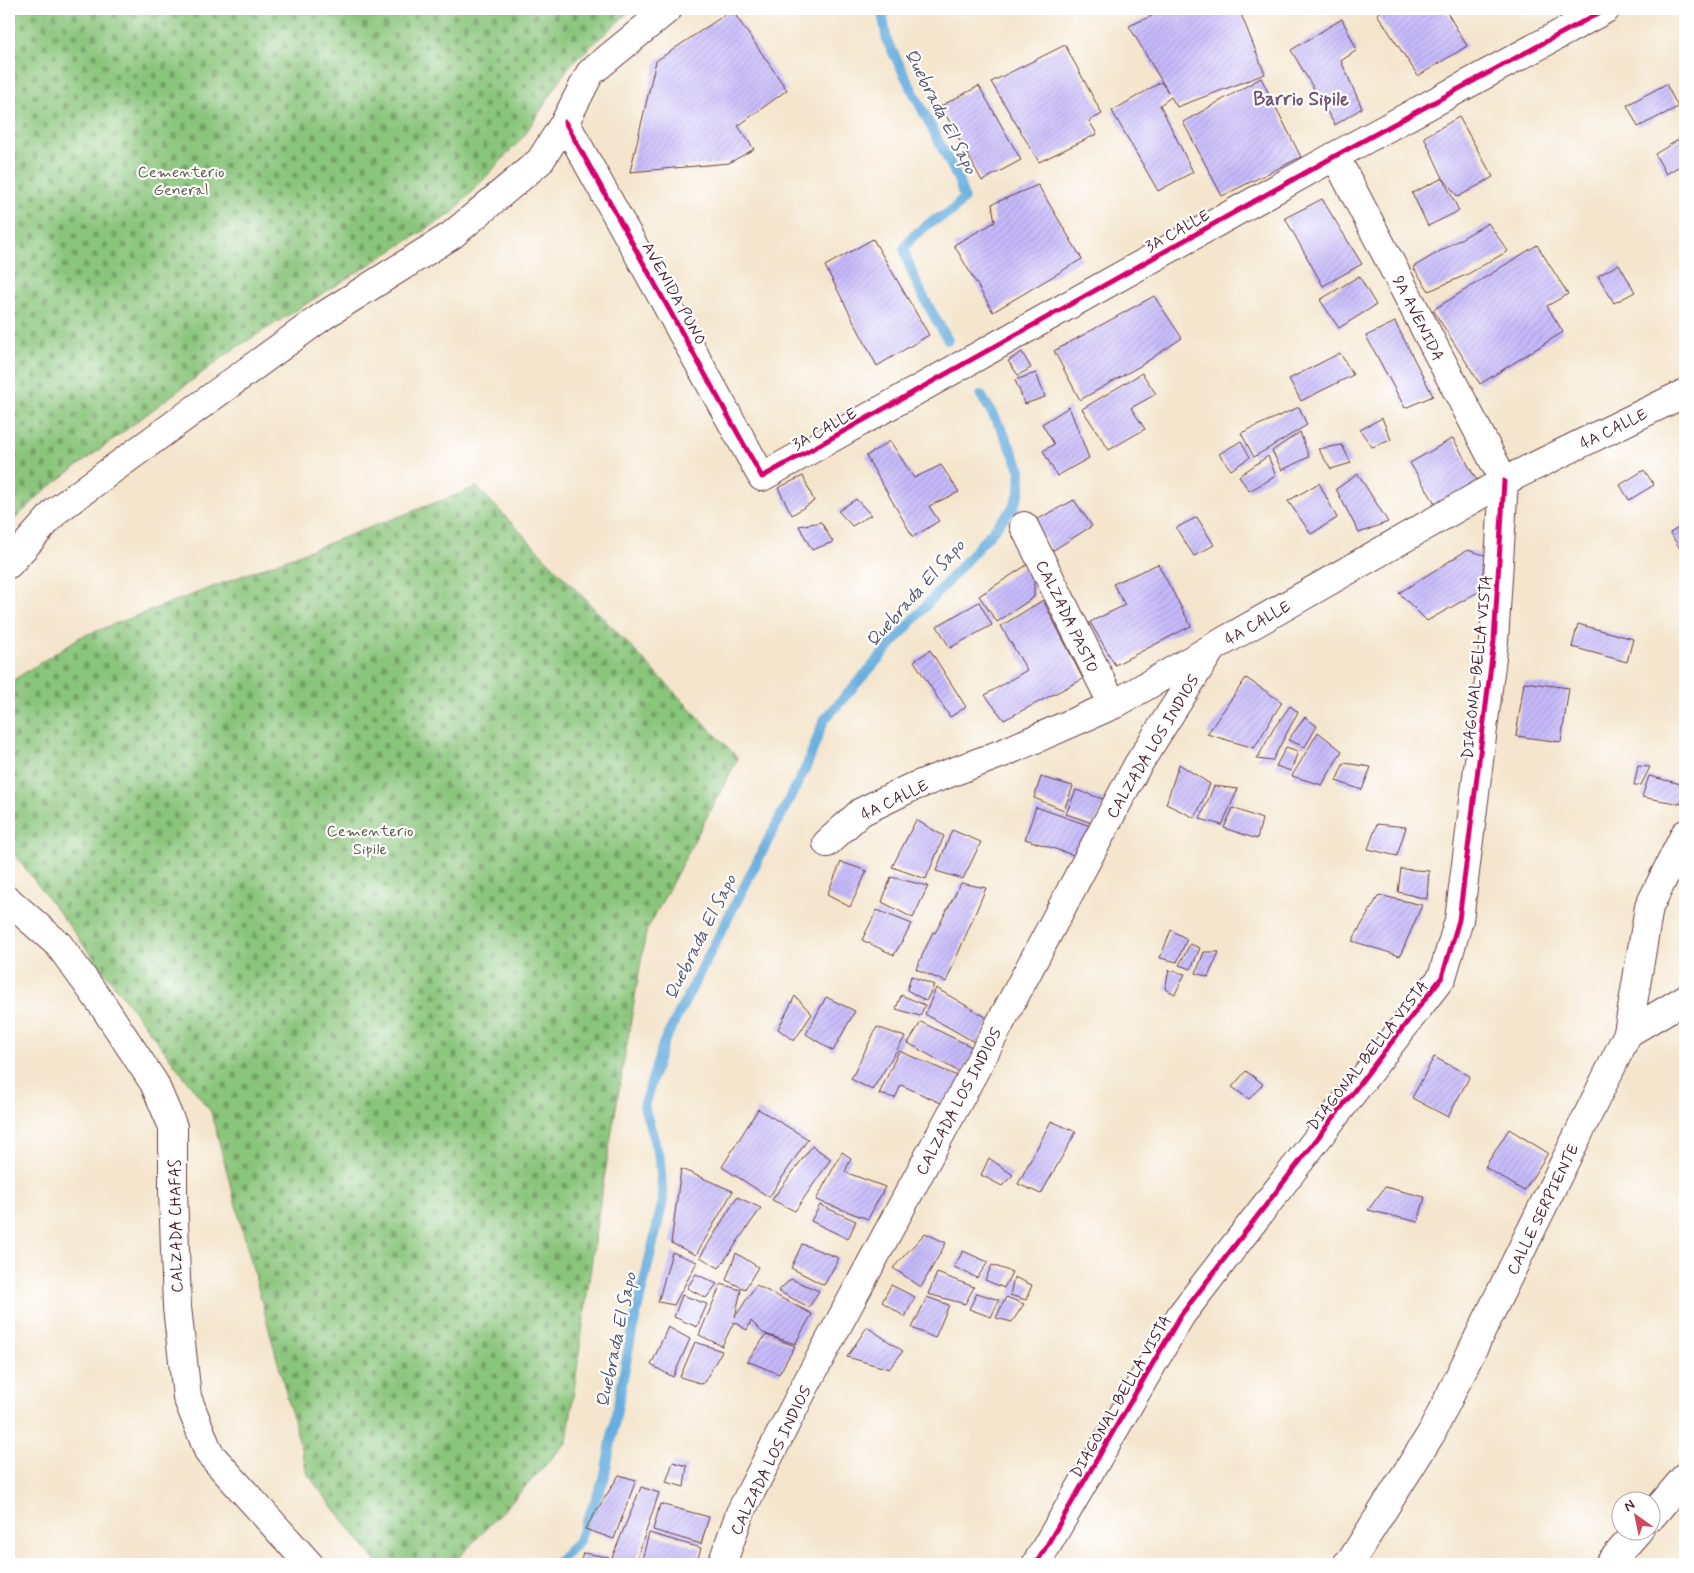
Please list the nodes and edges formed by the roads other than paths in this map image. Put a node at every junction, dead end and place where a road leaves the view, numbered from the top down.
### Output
1 (668, 9) edge
2 (1606, 9) edge
3 (565, 122) junction
4 (1335, 156) junction
5 (1685, 393) edge
6 (762, 476) joint
7 (1504, 481) junction
8 (1024, 526) dead end
9 (9, 564) edge
10 (1212, 648) junction
11 (1113, 705) junction
12 (1685, 834) edge
13 (828, 842) dead end
14 (9, 901) edge
15 (1685, 999) edge
16 (1628, 1033) junction
17 (1685, 1477) edge
18 (1662, 1504) edge
19 (1630, 1540) edge
20 (309, 1564) edge
21 (722, 1564) edge
22 (1036, 1564) edge
23 (1347, 1564) edge
24 (1609, 1564) edge

1 - 3 street
2 - 4 street, 3A CALLE
3 - 6 street, AVENIDA PUNO
3 - 9 street
4 - 6 street, 3A CALLE
4 - 7 street, 9A AVENIDA
5 - 7 street, 4A CALLE
7 - 10 street, 4A CALLE
7 - 22 street, DIAGONAL BELLA VISTA
8 - 11 street, CALZADA PASTO
10 - 11 street, 4A CALLE
10 - 21 street, CALZADA LOS INDIOS
11 - 13 street, 4A CALLE
12 - 16 street, CALLE SERPIENTE
14 - 20 street, CALZADA CHAFAS
15 - 16 street
16 - 23 street, CALLE SERPIENTE
17 - 18 street
19 - 24 street

